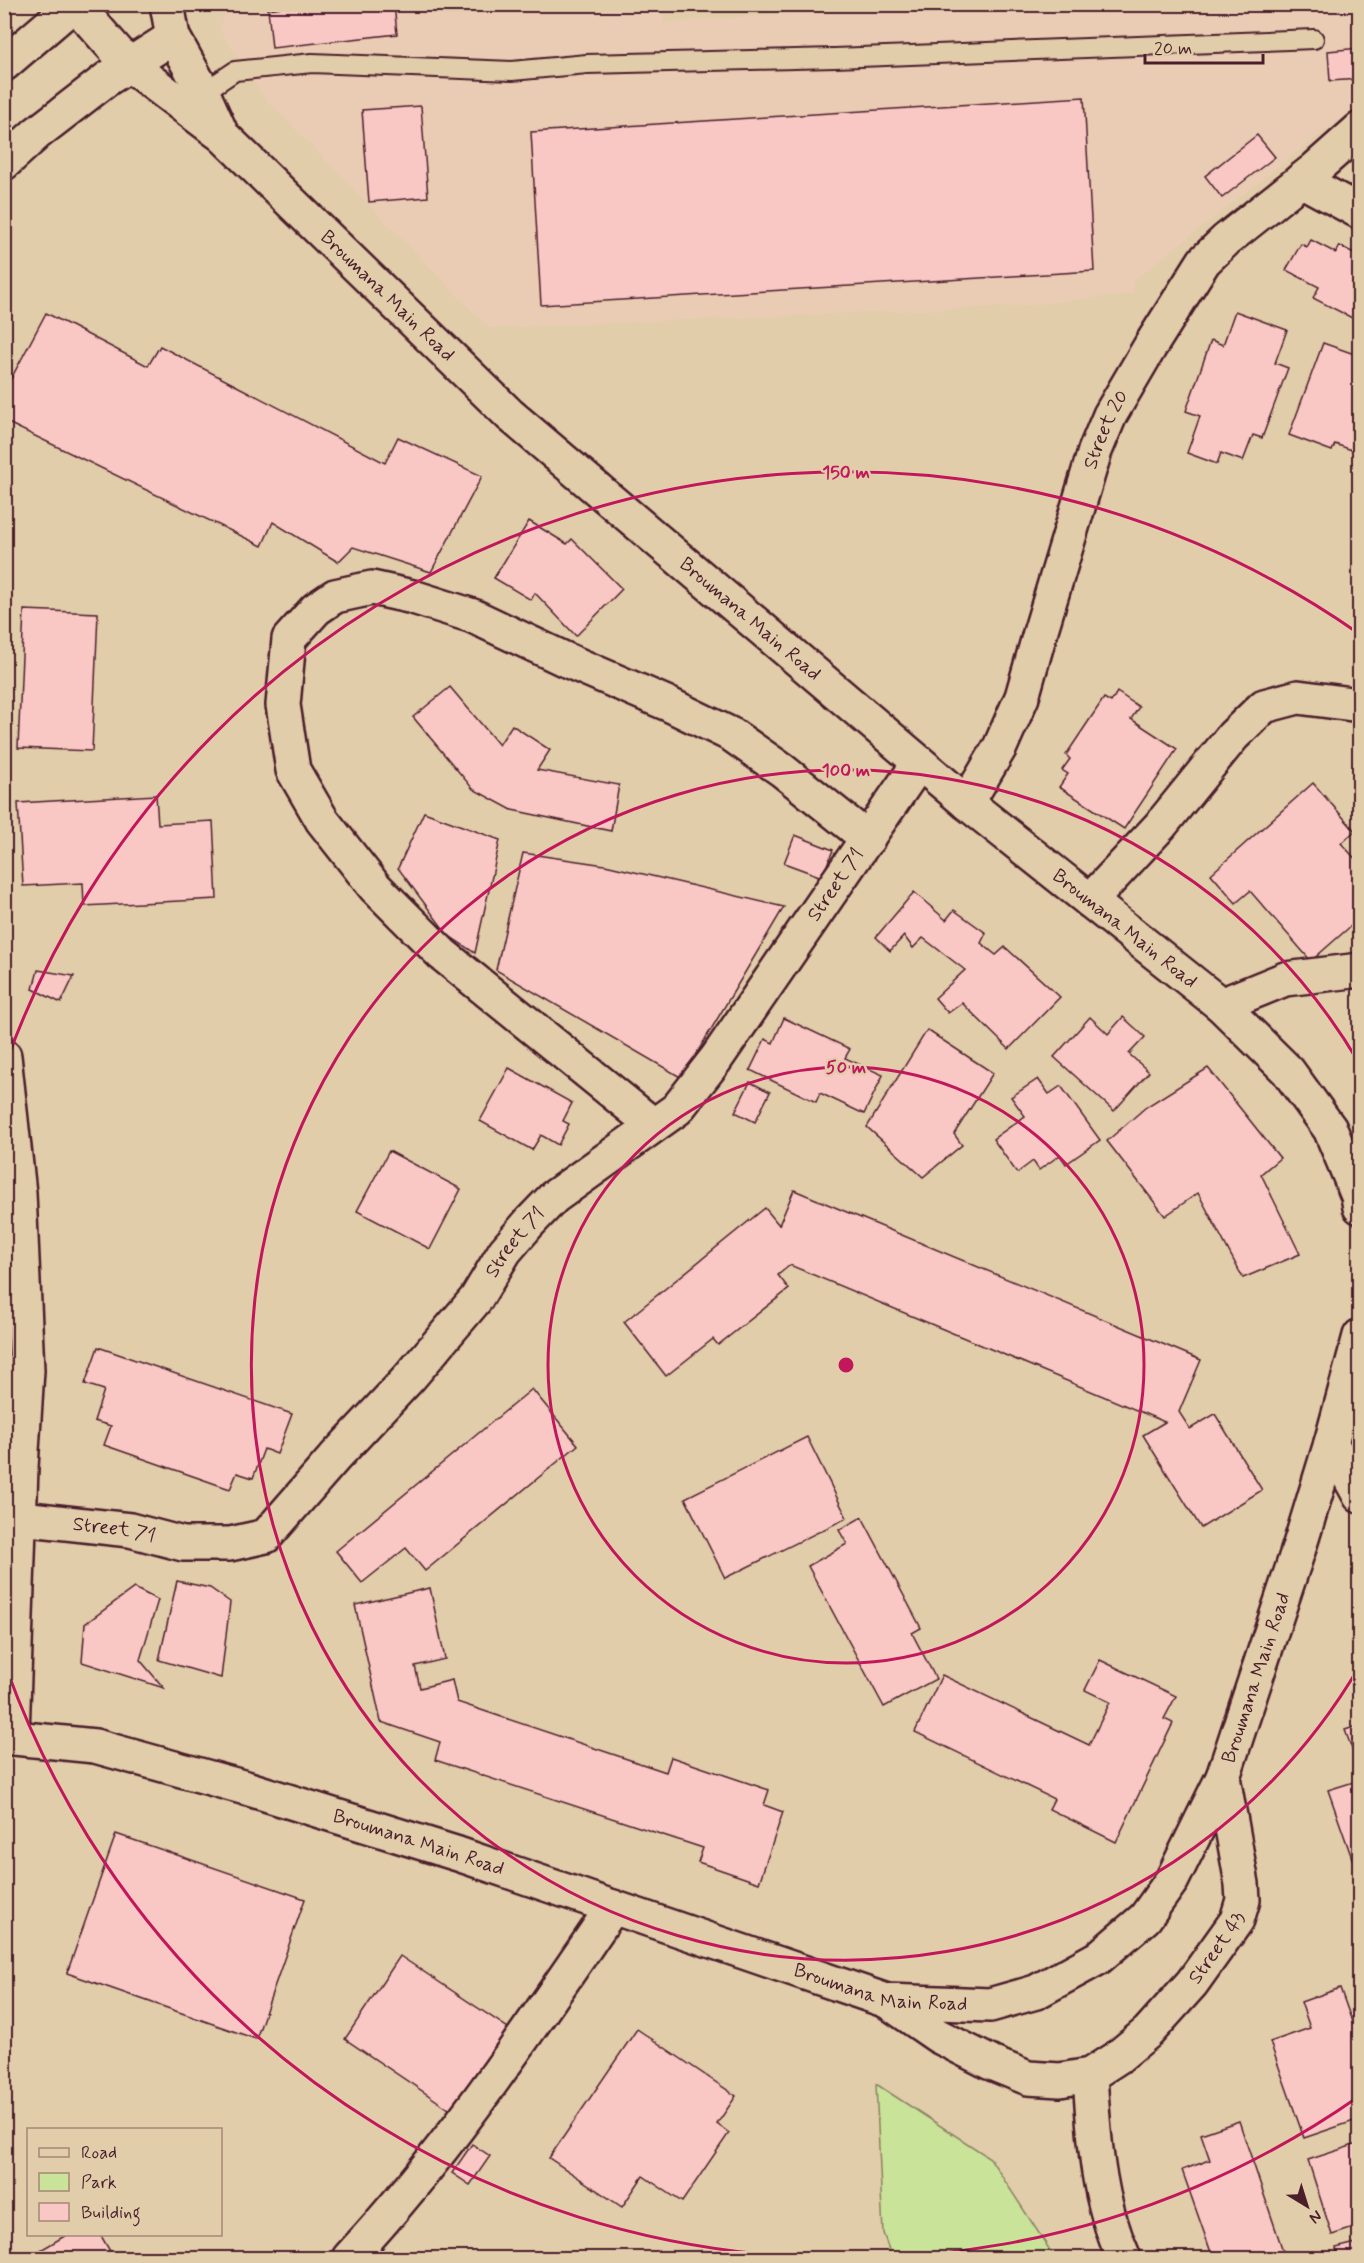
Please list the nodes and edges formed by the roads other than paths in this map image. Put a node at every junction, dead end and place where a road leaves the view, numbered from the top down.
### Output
1 (74, 4) edge
2 (167, 4) edge
3 (173, 37) junction
4 (1314, 39) dead end
5 (4, 64) edge
6 (128, 64) junction
7 (202, 93) junction
8 (1359, 129) edge
9 (222, 135) junction
10 (4, 163) edge
11 (1301, 180) junction
12 (1359, 212) edge
13 (1359, 705) edge
14 (919, 763) junction
15 (967, 802) junction
16 (868, 839) junction
17 (1090, 901) junction
18 (1359, 970) edge
19 (1221, 1005) junction
20 (4, 1056) edge
21 (653, 1125) junction
22 (1359, 1207) edge
23 (1359, 1336) edge
24 (1343, 1423) edge
25 (1359, 1496) edge
26 (21, 1518) junction
27 (8, 1737) edge
28 (1223, 1777) junction
29 (613, 1907) junction
30 (887, 2001) junction
31 (1090, 2075) junction
32 (349, 2259) edge
33 (1124, 2259) edge

1 - 5 street
1 - 6 street
2 - 3 street, Broumana Main Road
3 - 6 street
3 - 7 street, Broumana Main Road
4 - 7 lane
6 - 9 street
6 - 10 street
7 - 9 street, Broumana Main Road
8 - 11 street, Street 20
9 - 14 street, Broumana Main Road
11 - 12 street
11 - 15 street, Street 20
13 - 17 street
14 - 15 street, Broumana Main Road
14 - 16 street, Street 71
15 - 17 street, Broumana Main Road
16 - 21 street, Street 71
16 - 21 street
17 - 19 street, Broumana Main Road
18 - 19 street
19 - 22 street, Broumana Main Road
20 - 26 street
21 - 26 street, Street 71
23 - 24 street, Broumana Main Road
24 - 25 street
24 - 28 street, Broumana Main Road
26 - 27 street
27 - 29 street, Broumana Main Road
28 - 30 street, Broumana Main Road
28 - 31 street, Street 43
29 - 30 street, Broumana Main Road
29 - 32 street
30 - 31 street, Street 43
31 - 33 street

